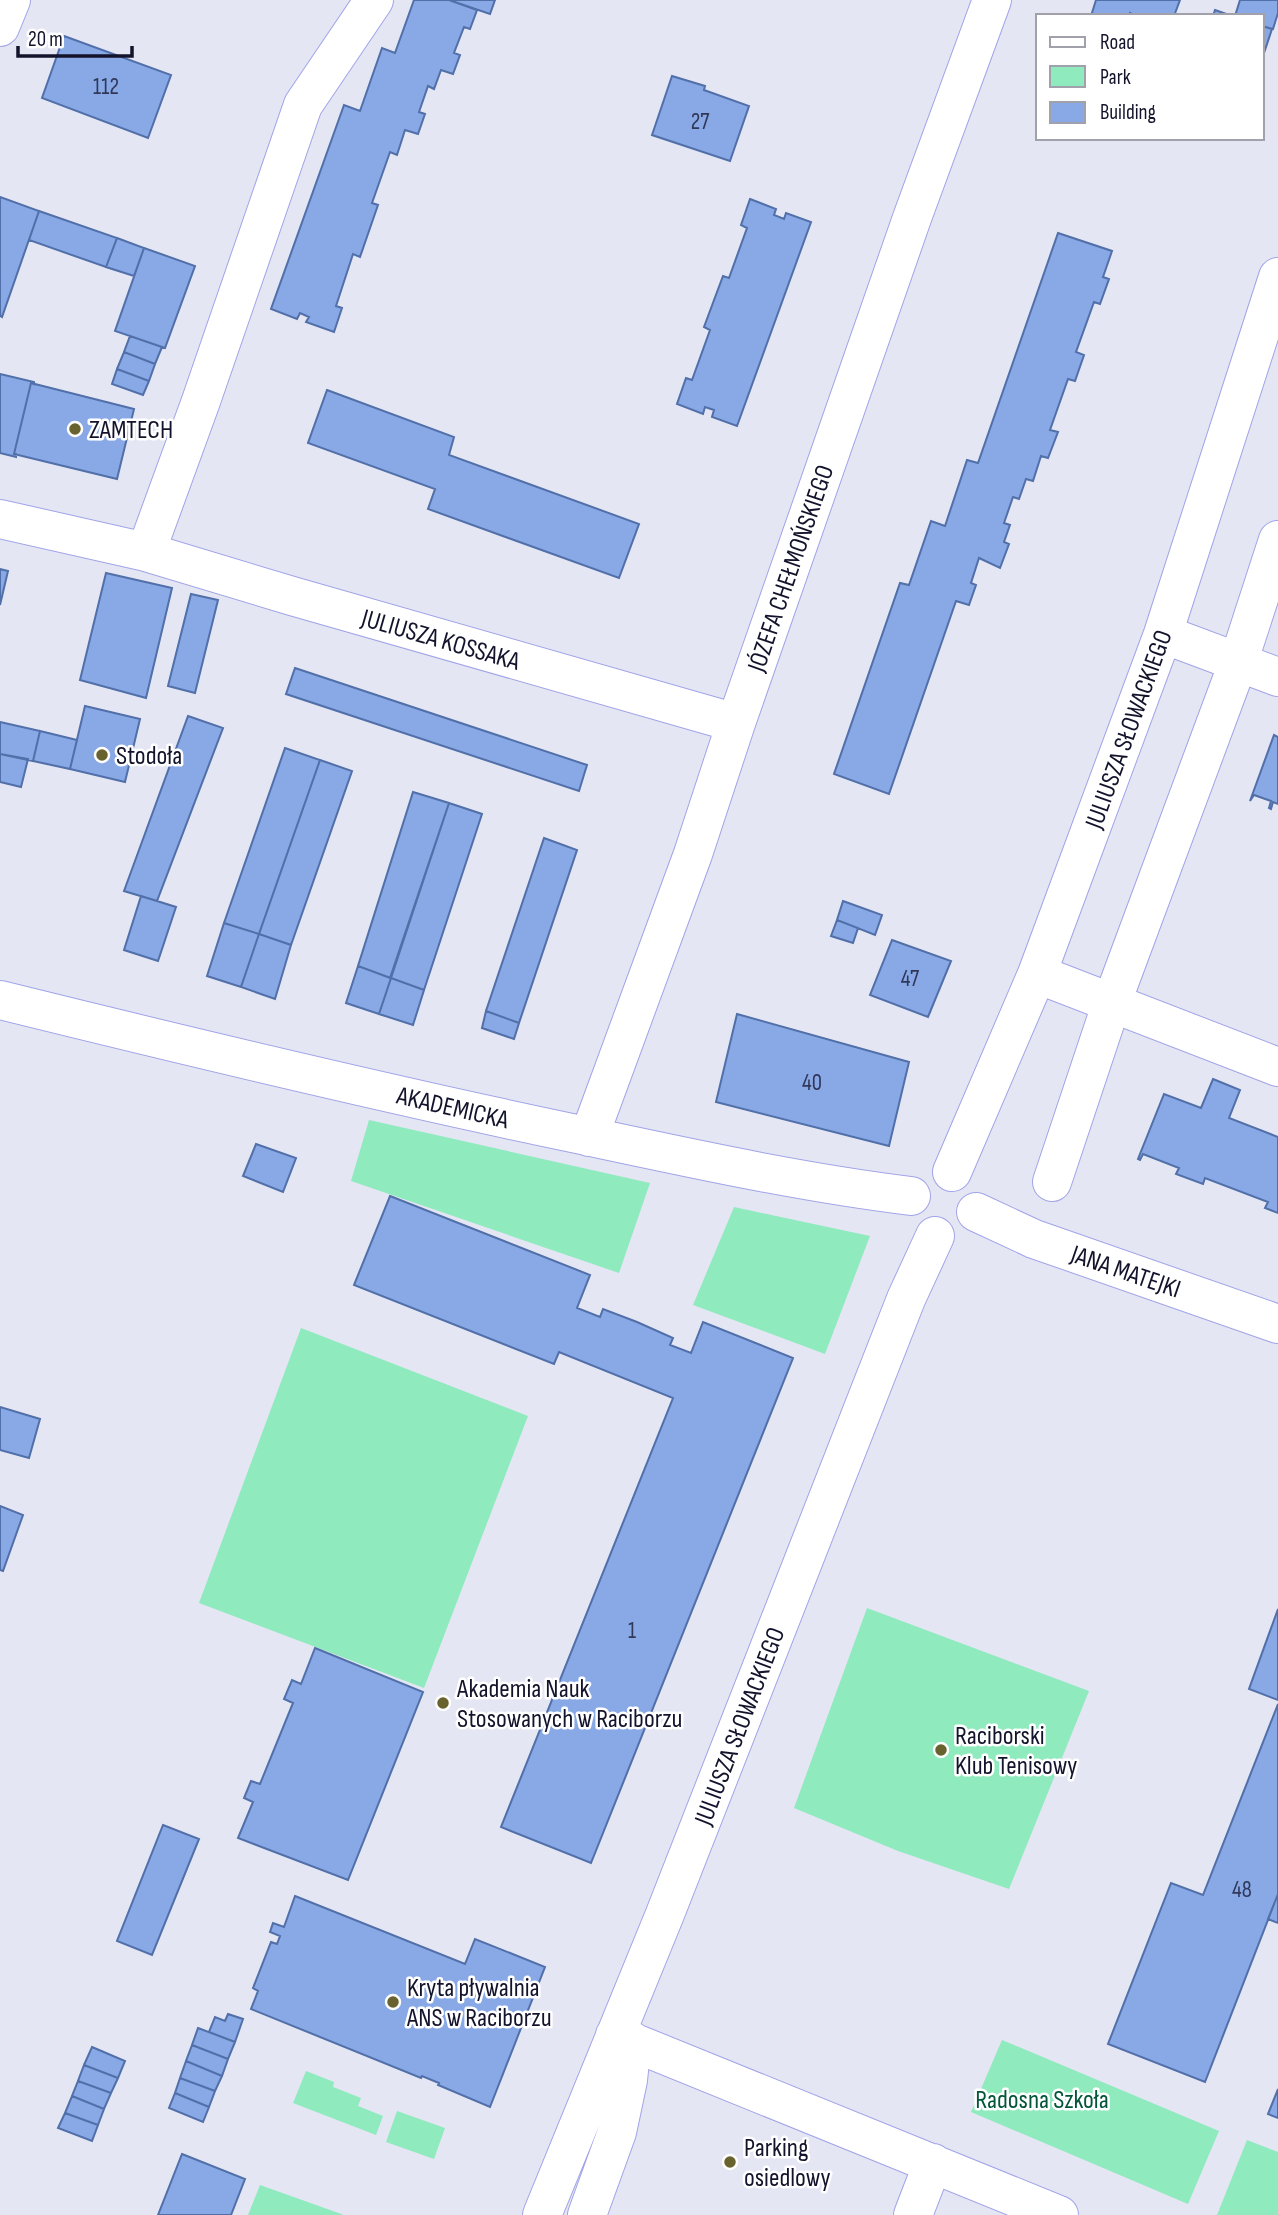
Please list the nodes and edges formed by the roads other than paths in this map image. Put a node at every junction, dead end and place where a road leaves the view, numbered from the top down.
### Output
1 (10, 0) edge
2 (374, 0) edge
3 (992, 0) edge
4 (0, 27) edge
5 (1277, 282) edge
6 (0, 519) edge
7 (1278, 540) edge
8 (146, 552) junction
9 (1163, 634) junction
10 (1238, 663) junction
11 (1278, 677) edge
12 (736, 723) junction
13 (1037, 974) junction
14 (0, 1000) edge
15 (1112, 1002) junction
16 (1278, 1067) edge
17 (589, 1137) junction
18 (952, 1172) junction
19 (1052, 1182) dead end
20 (911, 1196) junction
21 (976, 1212) junction
22 (935, 1236) junction
23 (1278, 1324) edge
24 (623, 2038) junction
25 (933, 2163) junction
26 (552, 2212) edge
27 (587, 2215) edge
28 (913, 2215) edge
29 (1059, 2215) edge

1 - 4 street
2 - 8 street
3 - 12 street, JÓZEFA CHEŁMOŃSKIEGO
5 - 9 street, JULIUSZA SŁOWACKIEGO
6 - 8 street, JULIUSZA KOSSAKA
7 - 10 street
8 - 12 street, JULIUSZA KOSSAKA
9 - 10 street
9 - 13 street, JULIUSZA SŁOWACKIEGO
10 - 11 street
10 - 15 street
12 - 17 street, JÓZEFA CHEŁMOŃSKIEGO
13 - 15 street
13 - 18 street, JULIUSZA SŁOWACKIEGO
14 - 17 street, AKADEMICKA
15 - 16 street
15 - 19 street
17 - 20 street, AKADEMICKA
18 - 20 street
18 - 21 street
20 - 22 street
21 - 22 street
21 - 23 street, JANA MATEJKI
22 - 24 street, JULIUSZA SŁOWACKIEGO
24 - 25 street
24 - 26 street, JULIUSZA SŁOWACKIEGO
24 - 27 street
25 - 28 street
25 - 29 street

